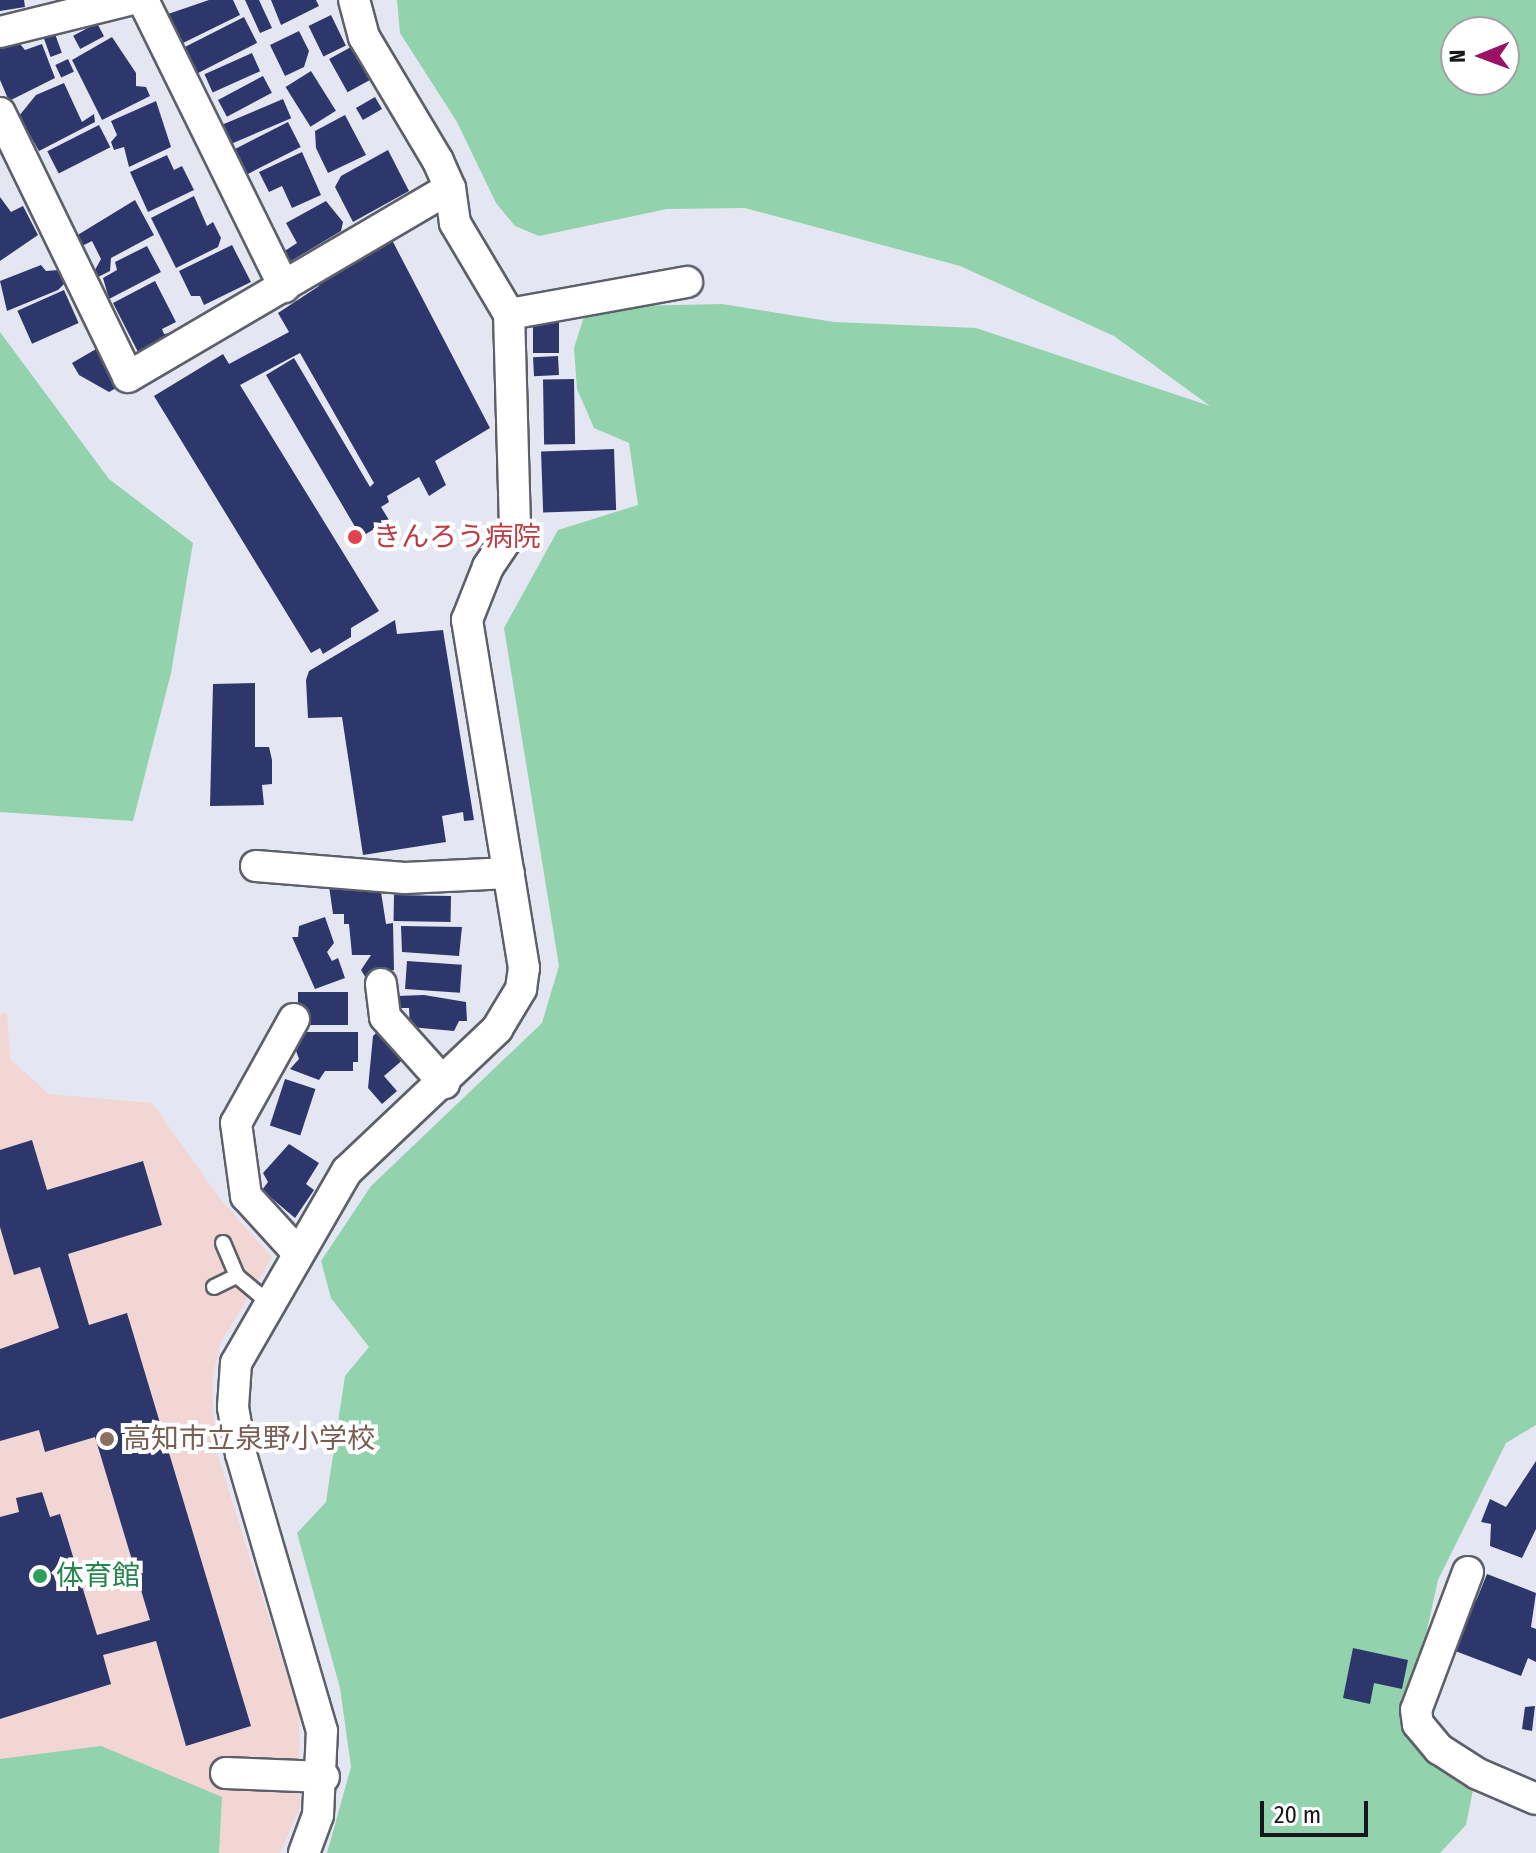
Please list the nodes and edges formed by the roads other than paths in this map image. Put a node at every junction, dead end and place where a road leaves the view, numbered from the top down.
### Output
1 (129, 0) edge
2 (143, 0) edge
3 (354, 0) edge
4 (51, 9) edge
5 (0, 32) edge
6 (0, 113) edge
7 (450, 188) junction
8 (687, 282) dead end
9 (284, 287) junction
10 (509, 314) junction
11 (256, 866) dead end
12 (509, 873) junction
13 (381, 984) dead end
14 (294, 1019) dead end
15 (444, 1083) junction
16 (223, 1243) dead end
17 (298, 1253) junction
18 (237, 1276) junction
19 (214, 1287) dead end
20 (268, 1302) junction
21 (1468, 1572) dead end
22 (226, 1773) dead end
23 (324, 1777) junction
24 (1536, 1799) edge
25 (304, 1853) edge

1 - 4 street
2 - 9 street
3 - 7 street
4 - 5 street
6 - 9 street
7 - 9 street
7 - 10 street
8 - 10 street
10 - 12 street
11 - 12 street
12 - 15 street
13 - 15 street
14 - 17 street
15 - 17 street
16 - 18 lane
17 - 20 street
18 - 19 lane
18 - 20 lane
20 - 23 street
21 - 24 street
22 - 23 street
23 - 25 street

